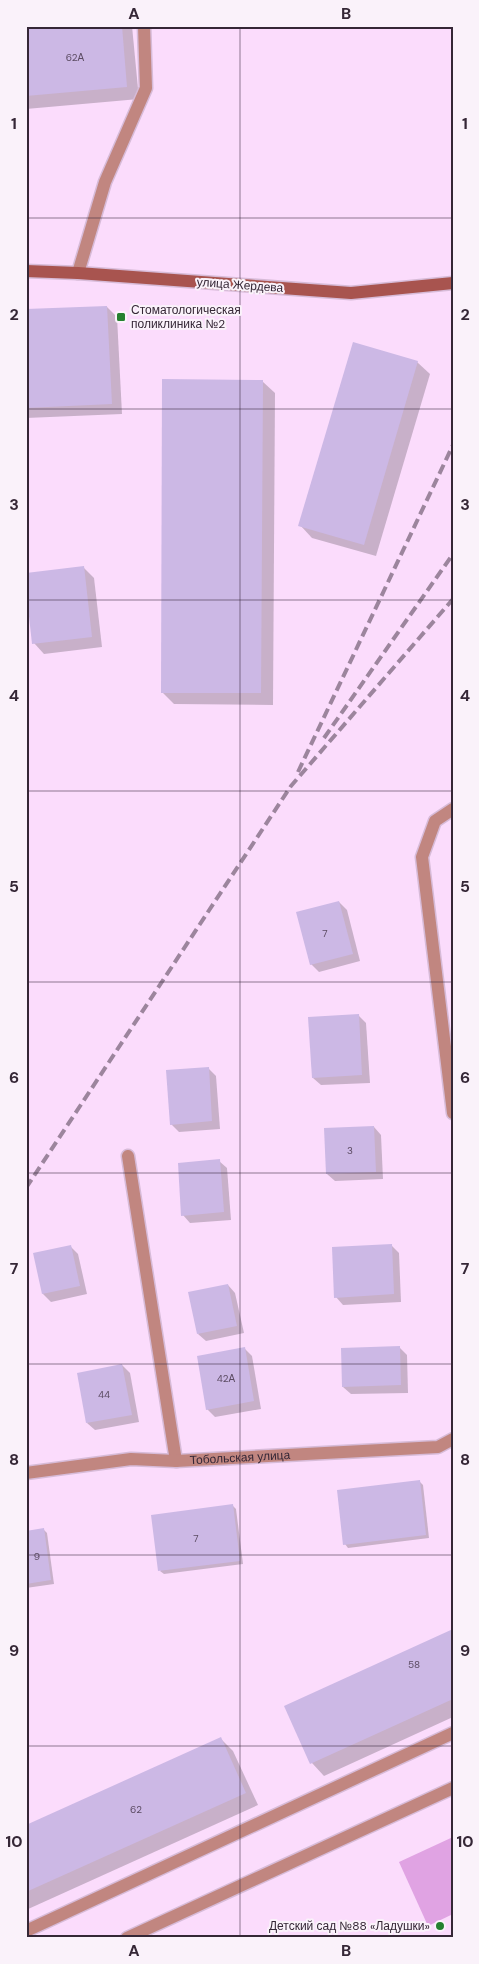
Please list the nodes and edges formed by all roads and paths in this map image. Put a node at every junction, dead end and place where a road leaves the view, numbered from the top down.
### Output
1 (144, 26) edge
2 (26, 271) edge
3 (78, 273) junction
4 (453, 283) edge
5 (453, 809) edge
6 (453, 1113) edge
7 (128, 1156) dead end
8 (453, 1439) edge
9 (176, 1462) junction
10 (26, 1473) edge
11 (453, 1733) edge
12 (453, 1788) edge
13 (26, 1931) edge
14 (127, 1938) edge

1 - 3 street
2 - 3 main road, улица Жердева
3 - 4 main road, улица Жердева
5 - 6 street
7 - 9 street
8 - 9 street, Тобольская улица
9 - 10 street, Тобольская улица
11 - 13 street
12 - 14 street

